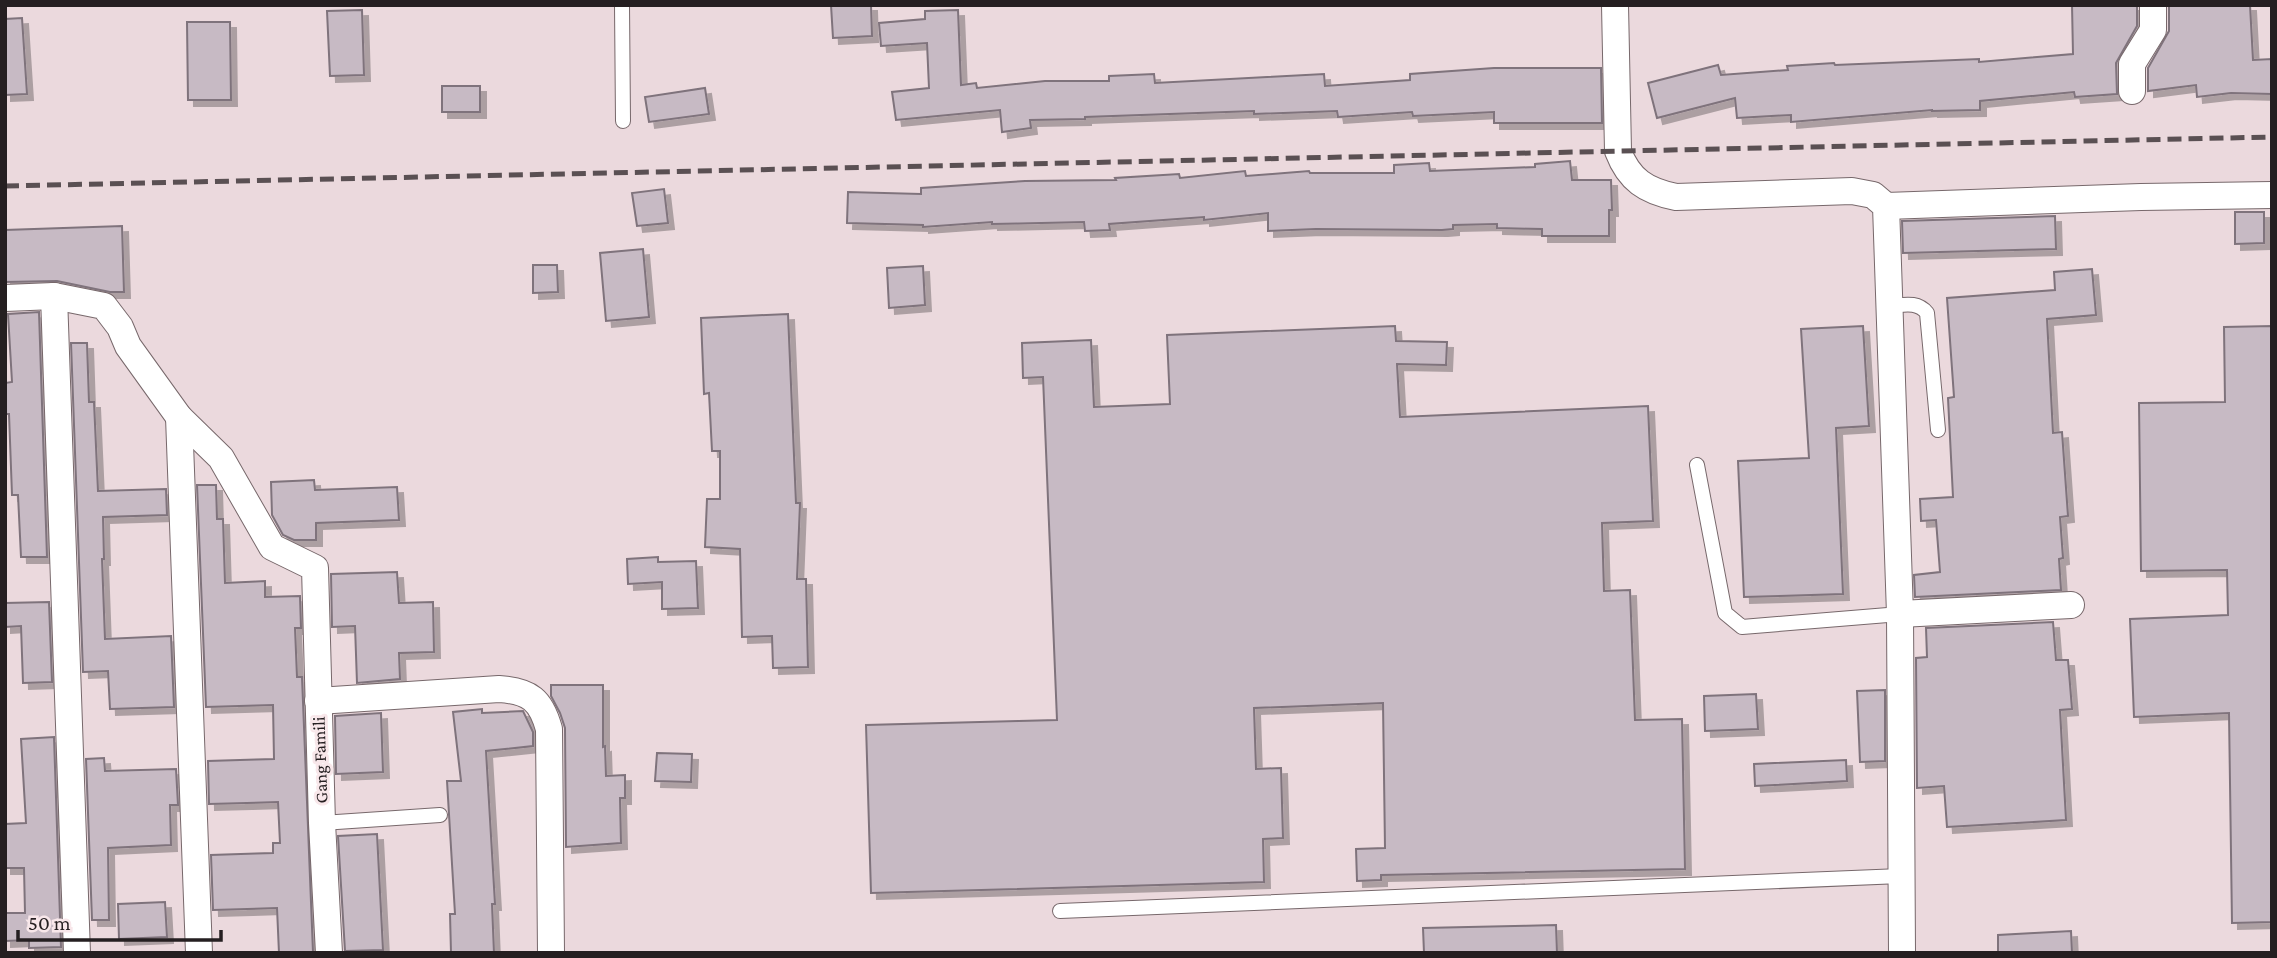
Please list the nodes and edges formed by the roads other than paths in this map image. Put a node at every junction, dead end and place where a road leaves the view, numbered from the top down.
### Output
1 (622, 5) edge
2 (1615, 5) edge
3 (2153, 5) edge
4 (2132, 91) dead end
5 (623, 121) dead end
6 (2272, 195) edge
7 (1886, 206) junction
8 (54, 296) junction
9 (5, 298) edge
10 (1890, 306) junction
11 (178, 417) junction
12 (1938, 430) dead end
13 (1697, 465) dead end
14 (2071, 605) dead end
15 (1900, 614) junction
16 (318, 701) junction
17 (440, 815) dead end
18 (322, 823) junction
19 (1901, 876) junction
20 (1060, 911) dead end
21 (77, 953) edge
22 (199, 953) edge
23 (329, 953) edge
24 (551, 953) edge
25 (1902, 953) edge

1 - 5 lane
2 - 7 street
3 - 4 street
6 - 7 street
7 - 10 street
8 - 9 street
8 - 11 street
8 - 21 street
10 - 12 lane
10 - 15 street
11 - 16 street, Gang Famili
11 - 22 street
13 - 15 lane
14 - 15 street
15 - 19 street
16 - 18 street, Gang Famili
16 - 24 street
17 - 18 lane
18 - 23 street, Gang Famili
19 - 20 lane
19 - 25 street

